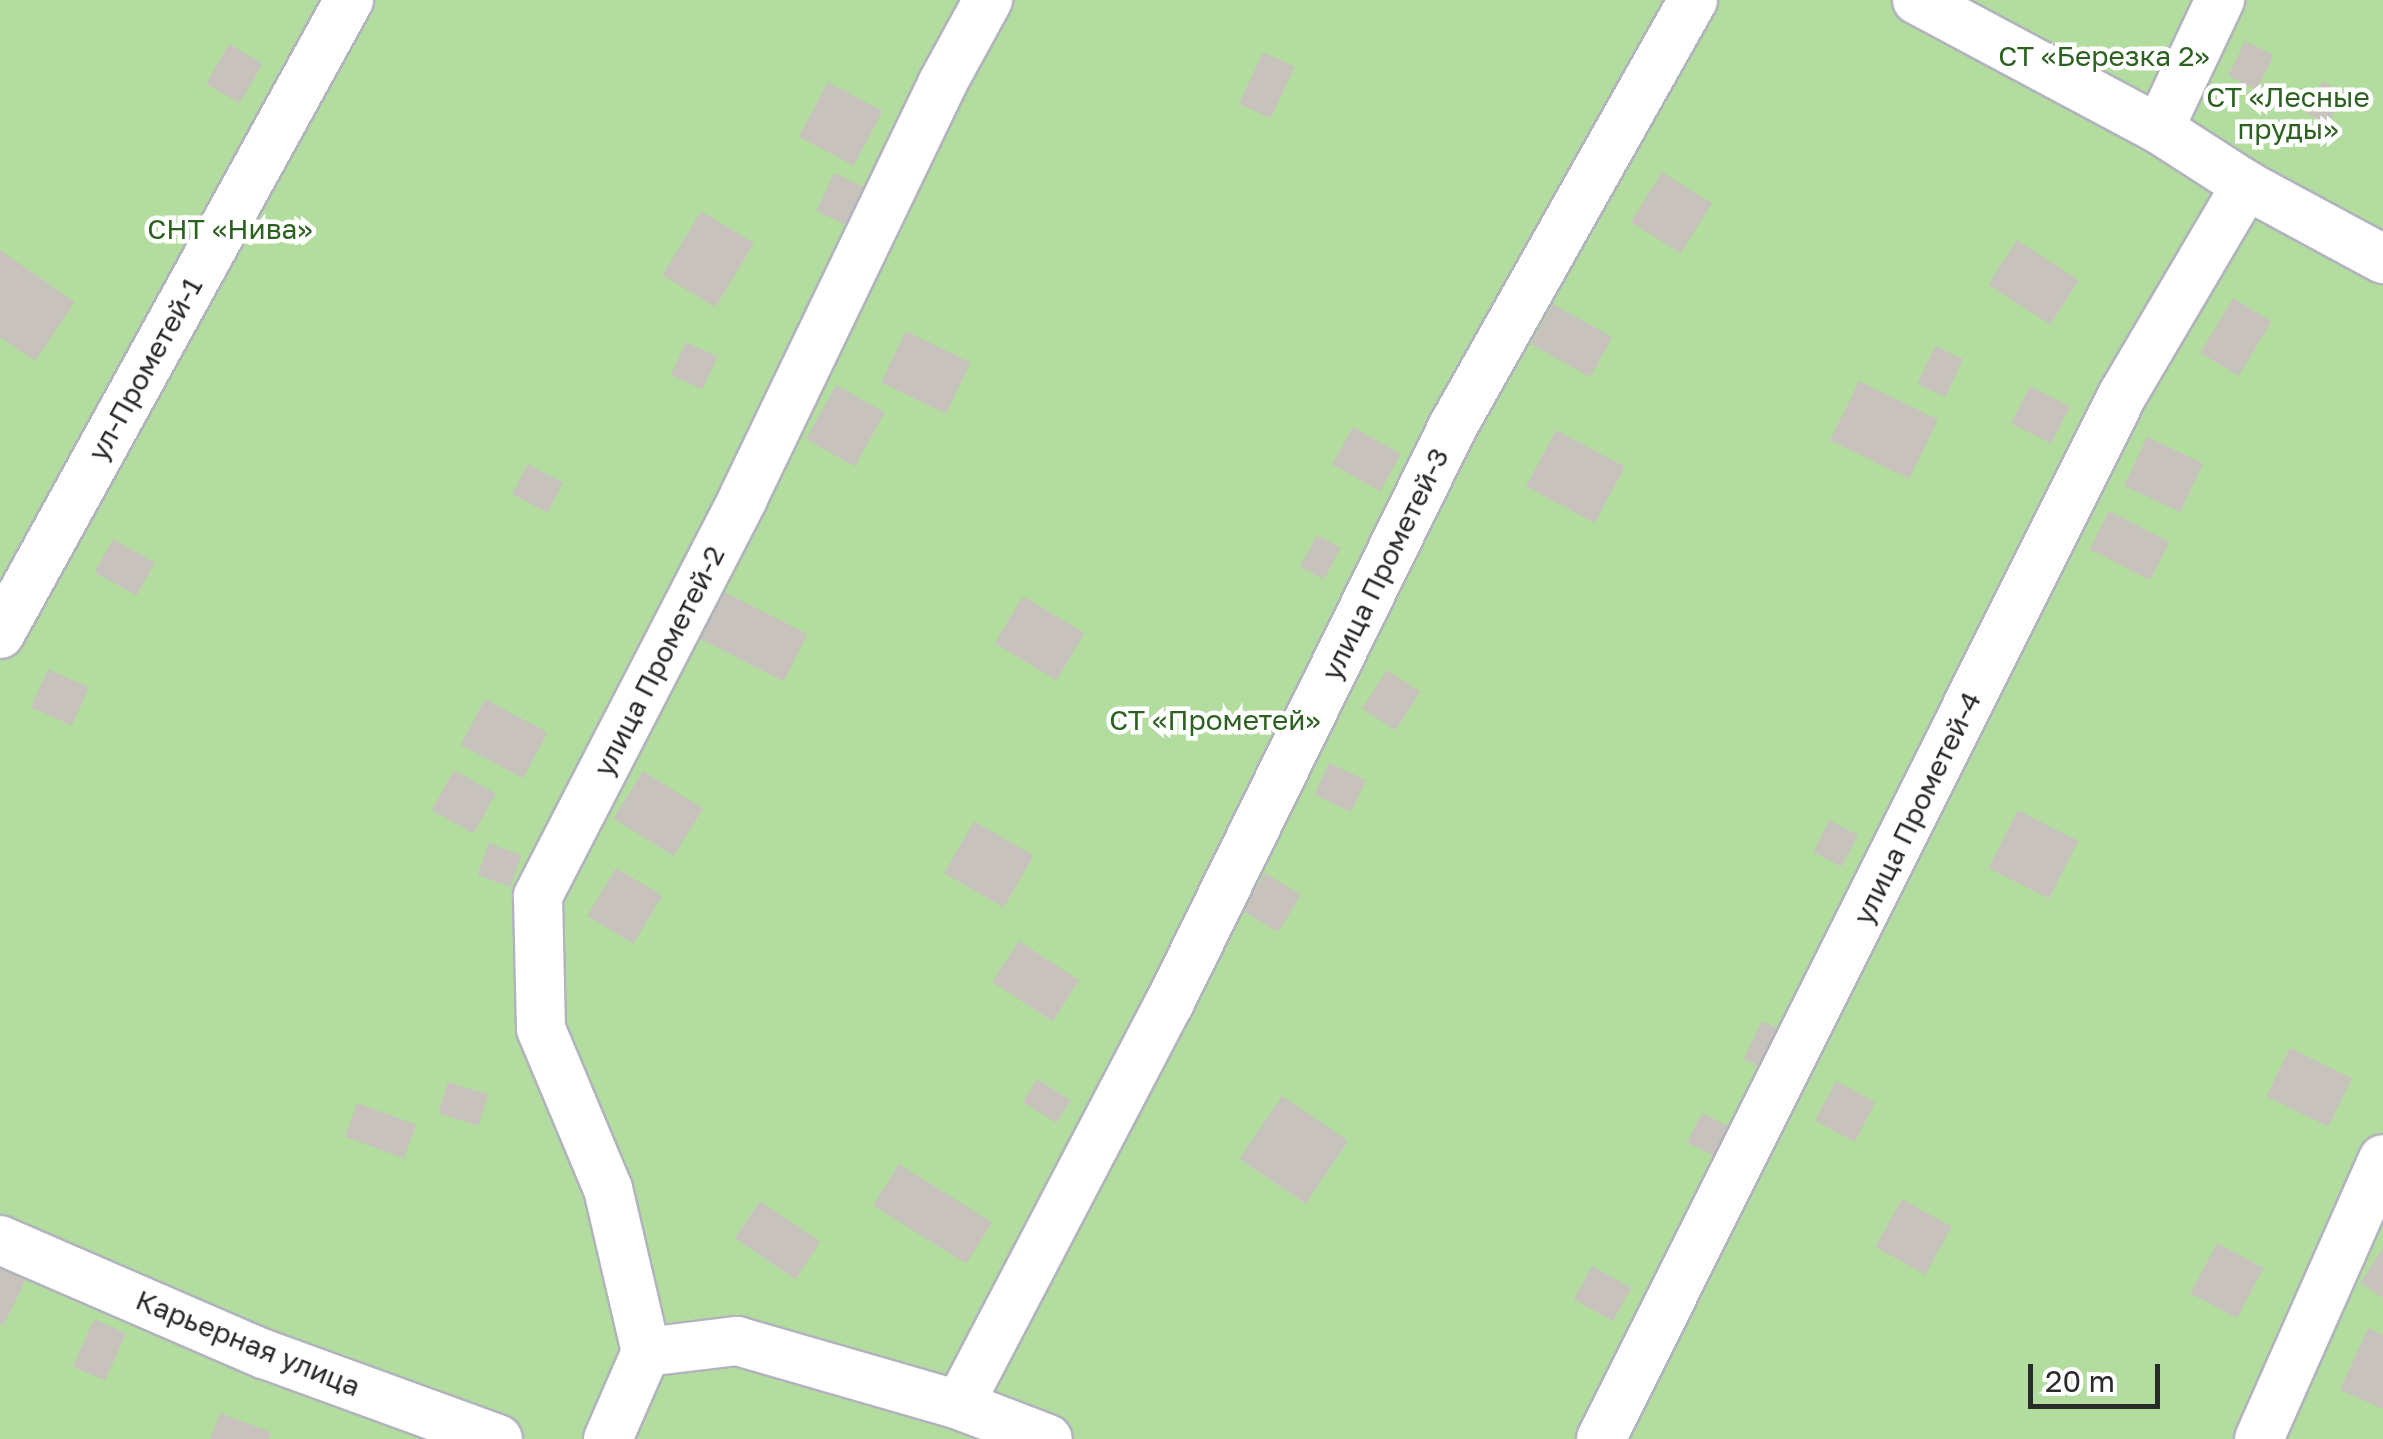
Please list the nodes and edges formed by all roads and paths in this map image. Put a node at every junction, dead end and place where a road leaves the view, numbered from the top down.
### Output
1 (349, 0) edge
2 (988, 0) edge
3 (1693, 0) edge
4 (1917, 0) edge
5 (2220, 0) edge
6 (2160, 128) junction
7 (2246, 185) junction
8 (2383, 259) edge
9 (0, 634) edge
10 (2383, 1159) edge
11 (0, 1240) edge
12 (646, 1352) junction
13 (959, 1405) junction
14 (498, 1439) edge
15 (608, 1439) edge
16 (1048, 1439) edge
17 (1601, 1439) edge
18 (2260, 1439) edge

1 - 9 street, ул-Прометей-1
2 - 12 street, улица Прометей-2
3 - 13 street, улица Прометей-3
4 - 6 street
5 - 6 street
6 - 7 street
7 - 8 street
7 - 17 street, улица Прометей-4
10 - 18 street
11 - 14 street, Карьерная улица
12 - 13 street
12 - 15 street
13 - 16 street

